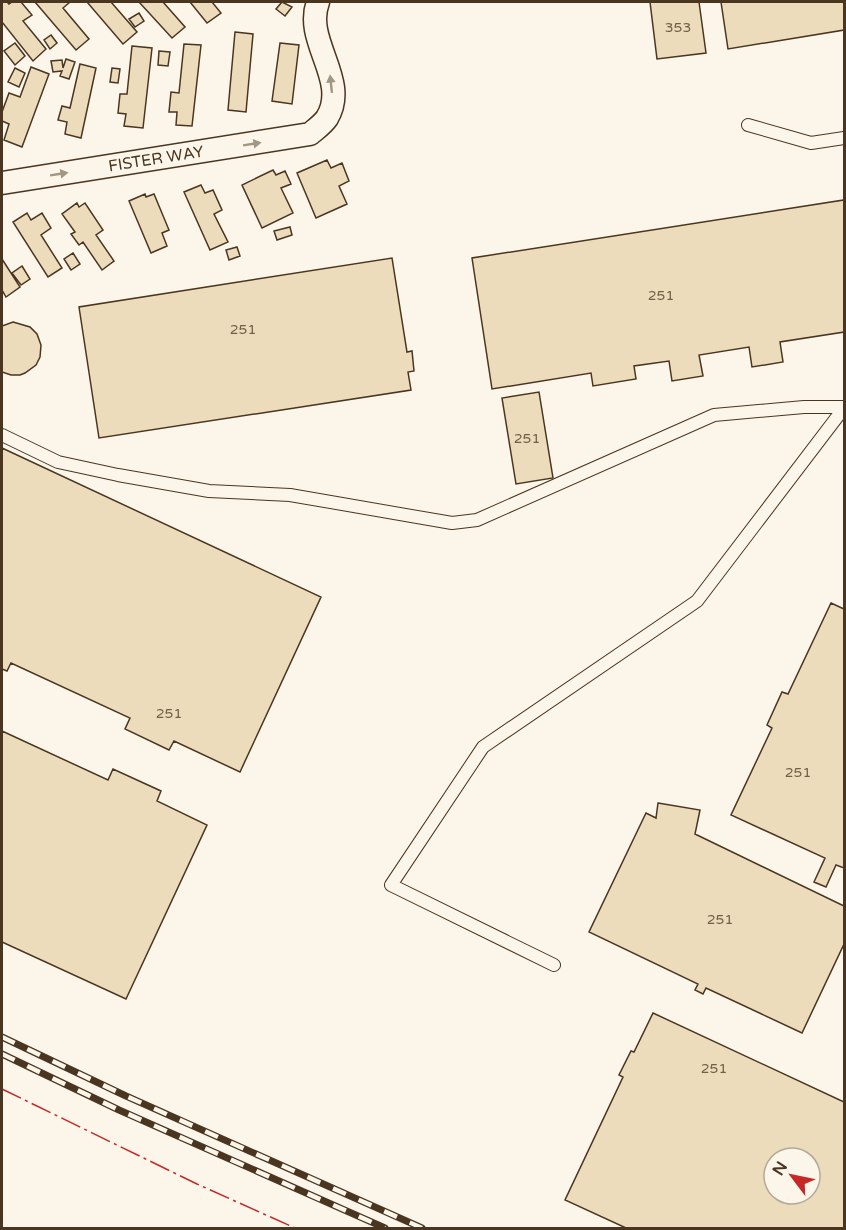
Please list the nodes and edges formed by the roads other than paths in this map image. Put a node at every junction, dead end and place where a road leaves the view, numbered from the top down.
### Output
1 (318, 2) edge
2 (748, 125) dead end
3 (844, 138) edge
4 (2, 183) edge
5 (844, 408) edge
6 (2, 435) edge
7 (554, 965) dead end

4 -> 1 street, FISTER WAY
2 - 3 lane
5 - 6 lane
5 - 7 lane

